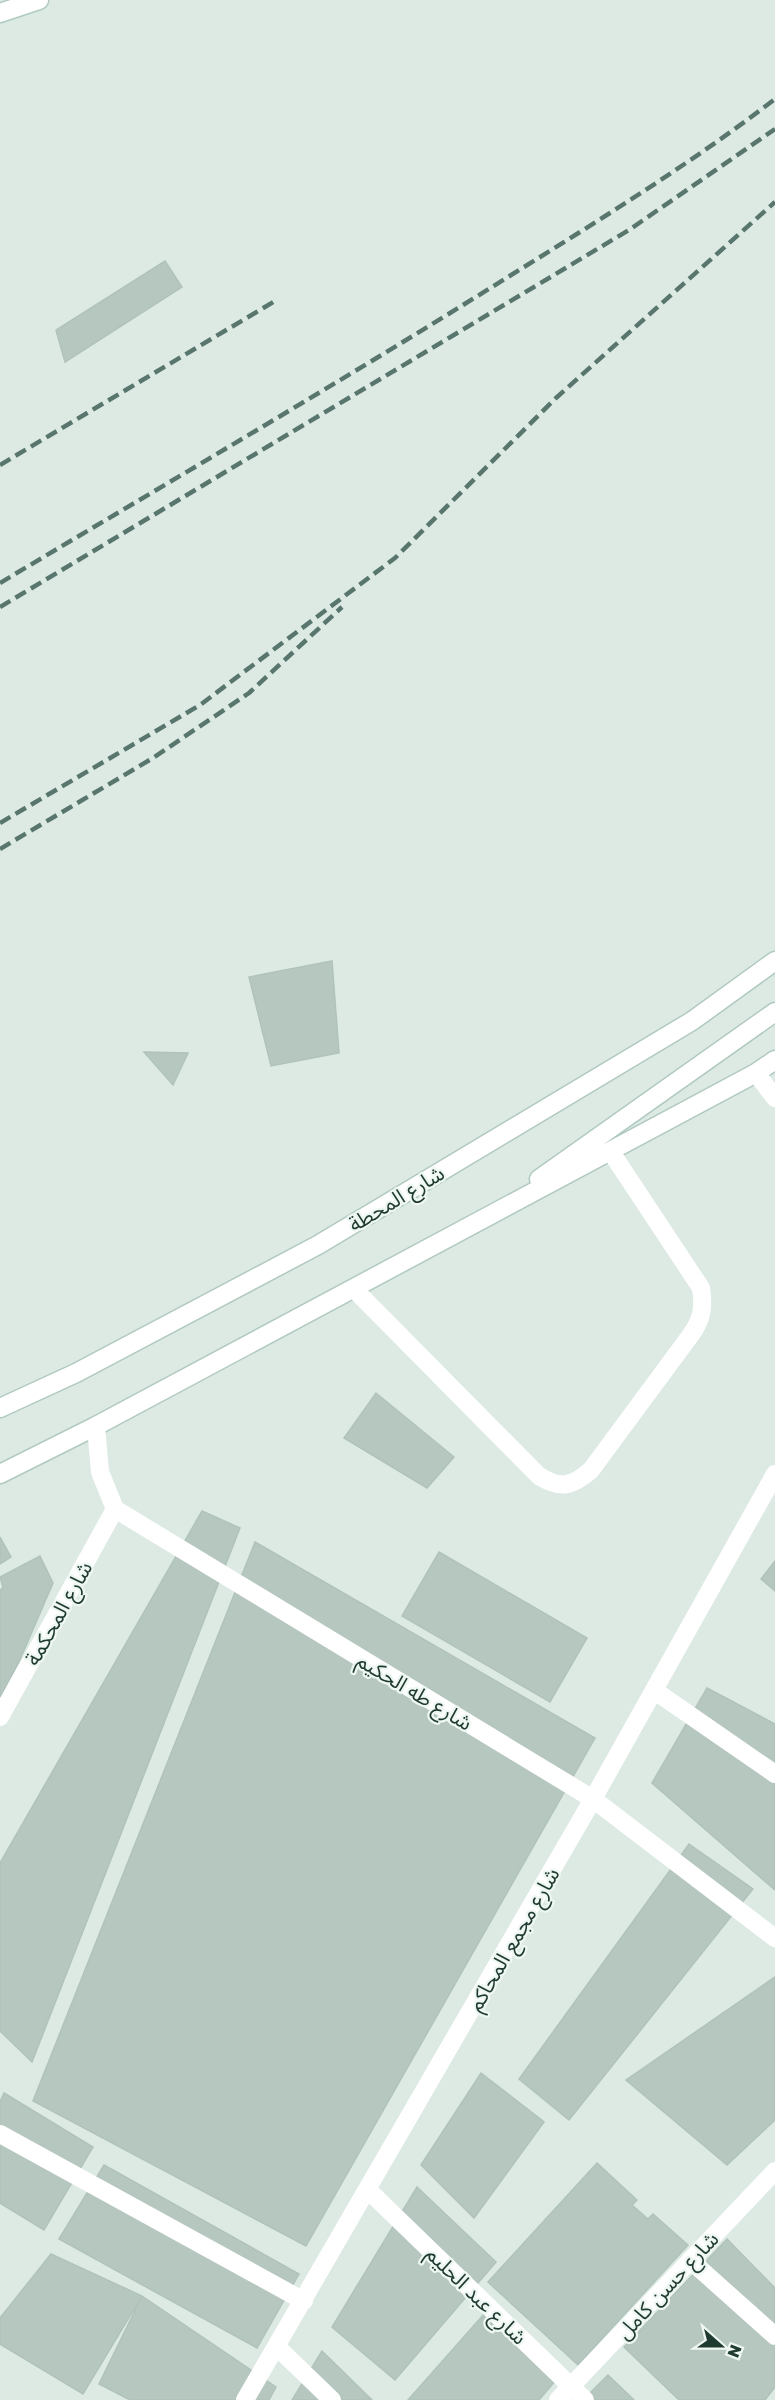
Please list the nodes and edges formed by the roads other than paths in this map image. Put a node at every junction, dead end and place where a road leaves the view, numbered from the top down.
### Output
1 (39, 0) edge
2 (0, 13) edge
3 (775, 961) edge
4 (775, 1012) edge
5 (775, 1060) edge
6 (756, 1073) junction
7 (775, 1098) edge
8 (612, 1152) junction
9 (479, 1222) junction
10 (354, 1289) junction
11 (0, 1408) edge
12 (96, 1426) junction
13 (0, 1474) edge
14 (772, 1487) edge
15 (115, 1509) junction
16 (655, 1691) junction
17 (0, 1717) edge
18 (775, 1774) edge
19 (593, 1799) junction
20 (775, 1938) edge
21 (0, 2134) edge
22 (775, 2171) edge
23 (368, 2190) junction
24 (690, 2260) junction
25 (304, 2301) junction
26 (775, 2336) edge
27 (277, 2347) junction
28 (571, 2386) junction
29 (245, 2400) edge
30 (332, 2400) edge
31 (558, 2400) edge
32 (585, 2400) edge

1 - 2 street
3 - 11 street, شارع المحطة
4 - 9 street
5 - 6 street
6 - 7 street
6 - 8 street
8 - 9 street
8 - 10 street
9 - 10 street
10 - 12 street
12 - 13 street
12 - 15 street
14 - 16 street, شارع مجمع المحاكم
15 - 17 street, شارع المحكمة
15 - 19 street, شارع طه الحكيم
16 - 18 street
16 - 19 street, شارع مجمع المحاكم
19 - 20 street, شارع طه الحكيم
19 - 23 street, شارع مجمع المحاكم
21 - 25 street
22 - 24 street, شارع حسن كامل
23 - 25 street, شارع مجمع المحاكم
23 - 28 street, شارع عبد الحليم
24 - 26 street
24 - 28 street, شارع حسن كامل
25 - 27 street, شارع مجمع المحاكم
27 - 29 street, شارع مجمع المحاكم
27 - 30 street
28 - 31 street, شارع حسن كامل
28 - 32 street, شارع عبد الحليم

